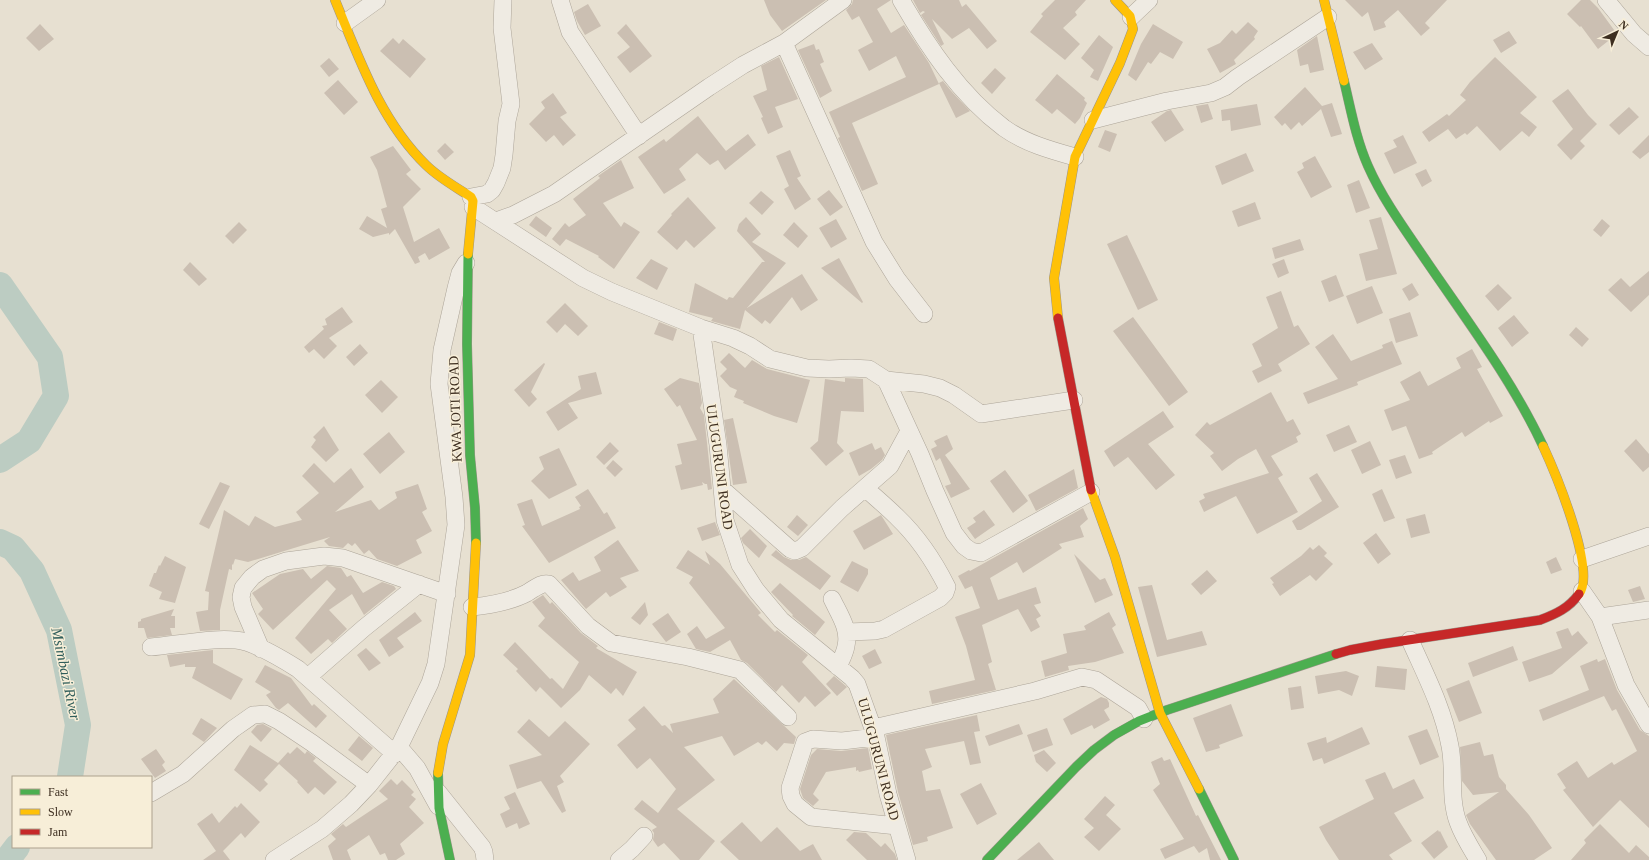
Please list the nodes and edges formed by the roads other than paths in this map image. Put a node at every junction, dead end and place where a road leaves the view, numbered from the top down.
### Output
1 (335, 0) edge
2 (377, 0) edge
3 (503, 0) edge
4 (560, 0) edge
5 (843, 0) edge
6 (901, 0) edge
7 (1115, 0) edge
8 (1149, 0) edge
9 (1324, 0) edge
10 (1606, 0) edge
11 (1328, 16) junction
12 (1131, 17) junction
13 (345, 23) junction
14 (784, 43) junction
15 (1649, 47) edge
16 (1093, 120) junction
17 (639, 136) junction
18 (1074, 157) junction
19 (472, 202) junction
20 (496, 221) junction
21 (468, 260) junction
22 (924, 314) dead end
23 (701, 328) junction
24 (886, 380) junction
25 (1074, 400) junction
26 (909, 431) junction
27 (865, 488) junction
28 (722, 489) junction
29 (1091, 492) junction
30 (1649, 536) edge
31 (1582, 559) junction
32 (419, 584) junction
33 (1582, 591) junction
34 (447, 594) junction
35 (832, 599) dead end
36 (472, 607) junction
37 (1649, 610) edge
38 (1600, 617) junction
39 (847, 632) junction
40 (1410, 640) junction
41 (151, 647) dead end
42 (260, 649) junction
43 (838, 667) junction
44 (308, 677) junction
45 (1160, 713) junction
46 (788, 716) dead end
47 (1144, 719) junction
48 (1649, 725) edge
49 (874, 732) junction
50 (397, 751) junction
51 (369, 785) junction
52 (152, 792) edge
53 (438, 800) junction
54 (897, 826) junction
55 (644, 836) dead end
56 (274, 860) edge
57 (450, 860) edge
58 (485, 860) edge
59 (619, 860) edge
60 (906, 860) edge
61 (987, 860) edge
62 (1234, 860) edge
63 (1478, 860) edge

1 - 13 street
2 - 13 street
3 - 19 street
4 - 17 street
5 - 14 street
6 - 18 street
7 - 12 street
8 - 12 street
9 - 11 street
10 - 15 street
11 - 16 street
11 - 31 street
12 - 16 street
13 - 19 street
14 - 17 street
14 - 22 street
16 - 18 street
17 - 20 street
18 - 25 street
19 - 20 street
19 - 21 street, KWA JOTI ROAD
20 - 23 street
21 - 34 street
21 - 36 street, KWA JOTI ROAD
23 - 24 street
23 - 28 street, ULUGURUNI ROAD
24 - 25 street
24 - 26 street
25 - 29 street
26 - 27 street
26 - 29 street
27 - 28 street
27 - 39 street
28 - 43 street, ULUGURUNI ROAD
29 - 45 street
30 - 31 street
31 - 33 street
32 - 34 street
32 - 42 street
32 - 44 street
33 - 38 street
33 - 40 street
34 - 50 street
35 - 39 street
36 - 46 street
36 - 53 street, KWA JOTI ROAD
37 - 38 street
38 - 48 street
39 - 43 street
40 - 45 street
40 - 63 street
41 - 42 street
42 - 44 street
43 - 49 street, ULUGURUNI ROAD
44 - 50 street
45 - 47 street
45 - 62 street
47 - 49 street
47 - 61 street
49 - 54 street, ULUGURUNI ROAD
49 - 54 street
50 - 51 street
50 - 53 street
51 - 52 street
51 - 56 street
53 - 57 street, KWA JOTI ROAD
53 - 58 street
54 - 60 street, ULUGURUNI ROAD
55 - 59 street

